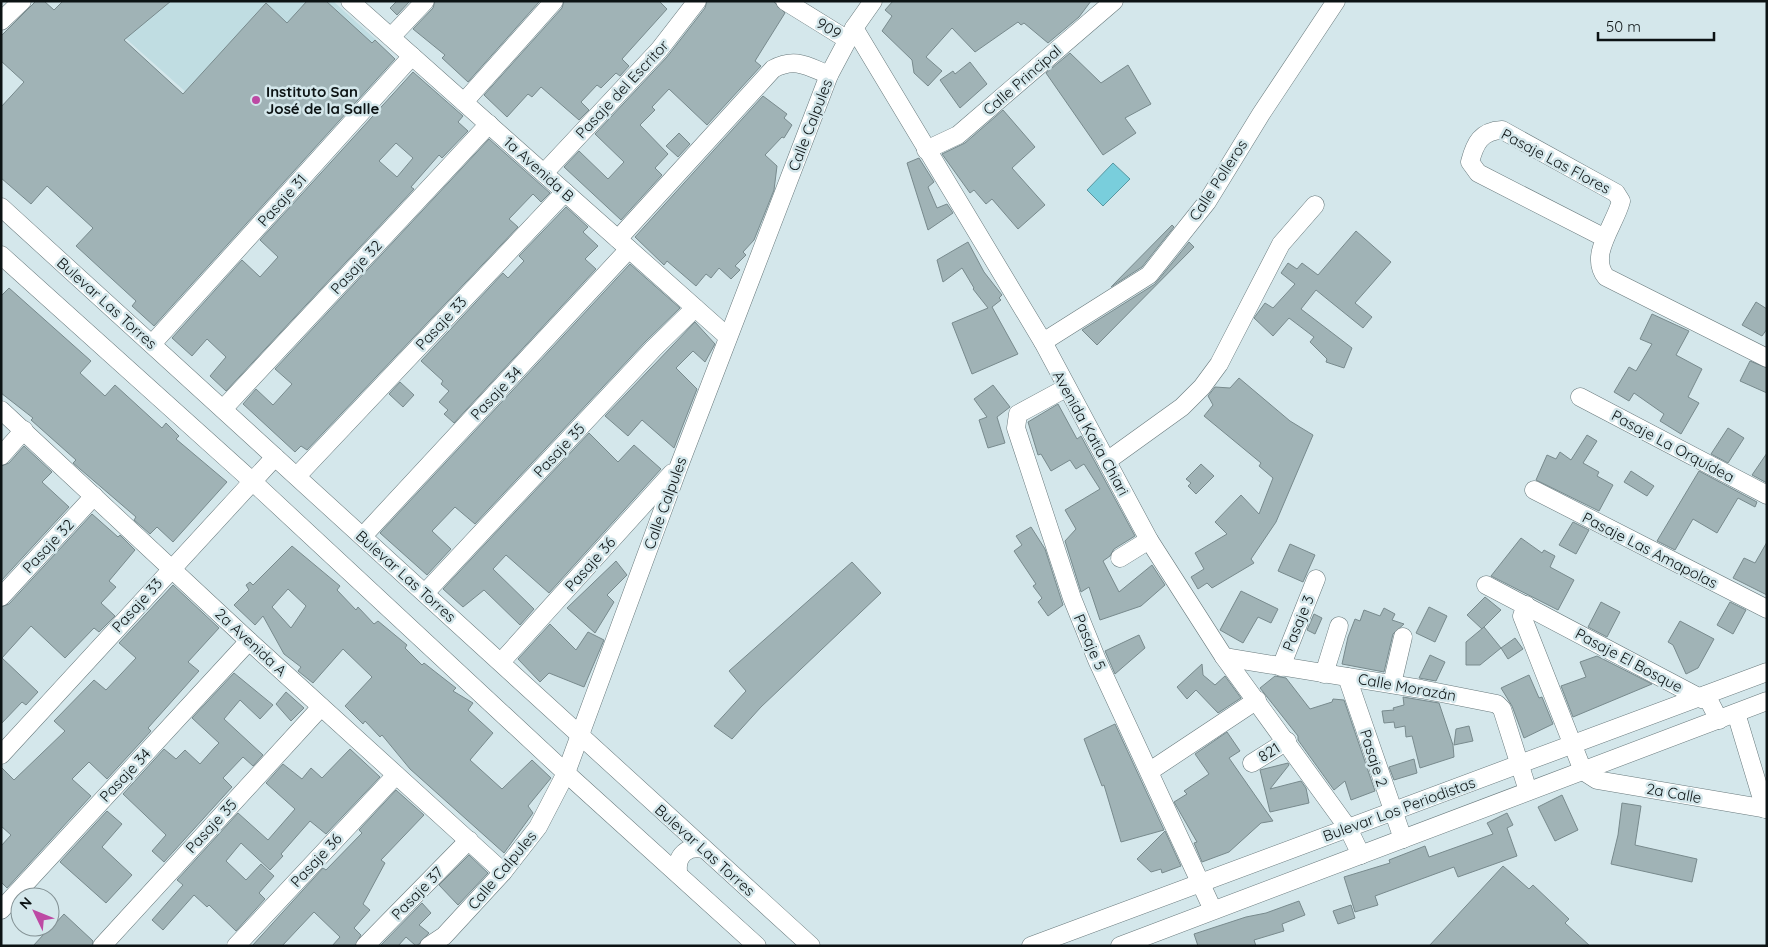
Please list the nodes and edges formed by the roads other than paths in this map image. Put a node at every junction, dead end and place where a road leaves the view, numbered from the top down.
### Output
1 (22, 1) edge
2 (350, 1) edge
3 (425, 1) edge
4 (554, 1) edge
5 (697, 1) edge
6 (785, 1) edge
7 (873, 1) edge
8 (1114, 1) edge
9 (1336, 1) edge
10 (1, 21) edge
11 (851, 34) junction
12 (391, 37) junction
13 (412, 56) junction
14 (829, 75) junction
15 (464, 102) junction
16 (489, 124) junction
17 (926, 150) junction
18 (544, 173) junction
19 (565, 192) junction
20 (1315, 205) dead end
21 (1, 207) edge
22 (1605, 238) junction
23 (623, 244) junction
24 (1, 255) edge
25 (696, 308) junction
26 (728, 337) junction
27 (1043, 342) junction
28 (152, 344) junction
29 (1767, 358) edge
30 (1066, 388) junction
31 (1580, 397) dead end
32 (223, 409) junction
33 (1, 410) edge
34 (24, 430) junction
35 (1, 456) edge
36 (275, 457) junction
37 (1107, 461) junction
38 (679, 466) junction
39 (297, 476) junction
40 (252, 481) junction
41 (1534, 490) dead end
42 (1767, 495) edge
43 (94, 496) junction
44 (363, 536) junction
45 (1149, 540) junction
46 (1120, 558) dead end
47 (172, 567) junction
48 (1316, 579) dead end
49 (1486, 584) dead end
50 (424, 592) junction
51 (1, 597) edge
52 (1526, 605) junction
53 (1767, 610) edge
54 (1339, 626) dead end
55 (1403, 637) dead end
56 (249, 641) junction
57 (1224, 657) junction
58 (501, 662) junction
59 (1281, 667) junction
60 (1767, 672) edge
61 (1324, 674) junction
62 (1347, 677) junction
63 (1392, 684) junction
64 (1706, 695) junction
65 (1257, 700) junction
66 (1767, 701) edge
67 (321, 707) junction
68 (1736, 713) junction
69 (1719, 720) junction
70 (580, 734) junction
71 (1287, 741) junction
72 (1572, 744) junction
73 (1, 754) edge
74 (1252, 763) dead end
75 (1519, 764) junction
76 (1150, 771) junction
77 (1583, 771) junction
78 (566, 773) junction
79 (396, 774) junction
80 (1528, 792) junction
81 (1766, 809) edge
82 (1392, 811) junction
83 (1348, 828) junction
84 (1403, 839) junction
85 (469, 840) junction
86 (704, 849) junction
87 (1361, 855) junction
88 (503, 872) junction
89 (678, 872) junction
90 (1202, 882) junction
91 (1, 910) edge
92 (1213, 910) junction
93 (102, 946) edge
94 (236, 946) edge
95 (366, 946) edge
96 (429, 946) edge
97 (756, 946) edge
98 (811, 946) edge
99 (1031, 946) edge
100 (1120, 946) edge

1 - 10 street
2 - 12 street, 1a Avenida B
3 - 12 street
4 - 15 street
5 - 18 street, Pasaje del Escritor
6 - 11 street, 909
7 - 11 street
8 - 17 street, Calle Principal
9 - 27 street, Calle Polleros
11 - 14 street, Calle Calpules
11 - 17 street, Avenida Katia Chiari
12 - 13 street, 1a Avenida B
13 - 15 street, 1a Avenida B
13 - 28 street, Pasaje 31
14 - 23 street, Pasaje 34
14 - 26 street, Calle Calpules
15 - 16 street, 1a Avenida B
16 - 18 street, 1a Avenida B
16 - 32 street, Pasaje 32
17 - 27 street, Avenida Katia Chiari
18 - 19 street, 1a Avenida B
19 - 23 street, 1a Avenida B
19 - 39 street, Pasaje 33
20 - 37 street
21 - 28 street, Bulevar Las Torres
22 - 22 street, Pasaje Las Flores
22 - 29 street, Pasaje Las Flores
23 - 25 street, 1a Avenida B
23 - 44 street, Pasaje 34
24 - 40 street
25 - 26 street, 1a Avenida B
25 - 50 street, Pasaje 35
26 - 38 street, Calle Calpules
27 - 30 street, Avenida Katia Chiari
28 - 32 street, Bulevar Las Torres
30 - 37 street, Avenida Katia Chiari
30 - 76 street, Pasaje 5
31 - 42 street, Pasaje La Orquídea
32 - 36 street, Bulevar Las Torres
33 - 34 street, 2a Avenida A
34 - 35 street
34 - 43 street, 2a Avenida A
36 - 39 street, Bulevar Las Torres
36 - 40 street, Pasaje 33
37 - 45 street, Avenida Katia Chiari
38 - 58 street, Pasaje 36
38 - 70 street, Calle Calpules
39 - 44 street, Bulevar Las Torres
40 - 47 street, Pasaje 33
40 - 78 street
41 - 53 street, Pasaje Las Amapolas
43 - 47 street, 2a Avenida A
43 - 51 street, Pasaje 32
44 - 50 street, Bulevar Las Torres
45 - 46 street
45 - 57 street, Avenida Katia Chiari
47 - 56 street, 2a Avenida A
47 - 73 street, Pasaje 33
48 - 59 street, Pasaje 3
49 - 52 street, Pasaje El Bosque
50 - 58 street, Bulevar Las Torres
52 - 64 street, Pasaje El Bosque
52 - 72 street
54 - 61 street
55 - 63 street
56 - 67 street, 2a Avenida A
56 - 91 street, Pasaje 34
57 - 59 street, Calle Morazán
57 - 65 street, Avenida Katia Chiari
58 - 70 street, Bulevar Las Torres
59 - 61 street, Calle Morazán
60 - 64 street, Bulevar Los Periodistas
61 - 62 street, Calle Morazán
62 - 63 street, Calle Morazán
62 - 82 street, Pasaje 2
63 - 75 street, Calle Morazán
64 - 69 street
64 - 72 street, Bulevar Los Periodistas
65 - 71 street, Avenida Katia Chiari
65 - 76 street
66 - 68 street, Bulevar Los Periodistas
67 - 79 street, 2a Avenida A
67 - 93 street, Pasaje 35
68 - 69 street, Bulevar Los Periodistas
68 - 81 street
69 - 77 street, Bulevar Los Periodistas
70 - 78 street, Calle Calpules
70 - 86 street, Bulevar Las Torres
71 - 74 street, 821
71 - 83 street, Avenida Katia Chiari
72 - 75 street, Bulevar Los Periodistas
72 - 77 street
75 - 80 street, Calle Morazán
75 - 82 street, Bulevar Los Periodistas
76 - 90 street, Pasaje 5
77 - 80 street, Bulevar Los Periodistas
77 - 81 street, 2a Calle
78 - 88 street, Calle Calpules
78 - 89 street
79 - 85 street, 2a Avenida A
79 - 94 street, Pasaje 36
80 - 84 street, Bulevar Los Periodistas
82 - 83 street, Bulevar Los Periodistas
82 - 84 street, Pasaje 2
83 - 87 street, Avenida Katia Chiari
83 - 90 street, Bulevar Los Periodistas
84 - 87 street, Bulevar Los Periodistas
85 - 88 street, 2a Avenida A
85 - 95 street, Pasaje 37
86 - 89 street
86 - 98 street, Bulevar Las Torres
87 - 92 street, Bulevar Los Periodistas
88 - 96 street, Calle Calpules
89 - 97 street
90 - 92 street, Pasaje 5
90 - 99 street, Bulevar Los Periodistas
92 - 100 street, Bulevar Los Periodistas

